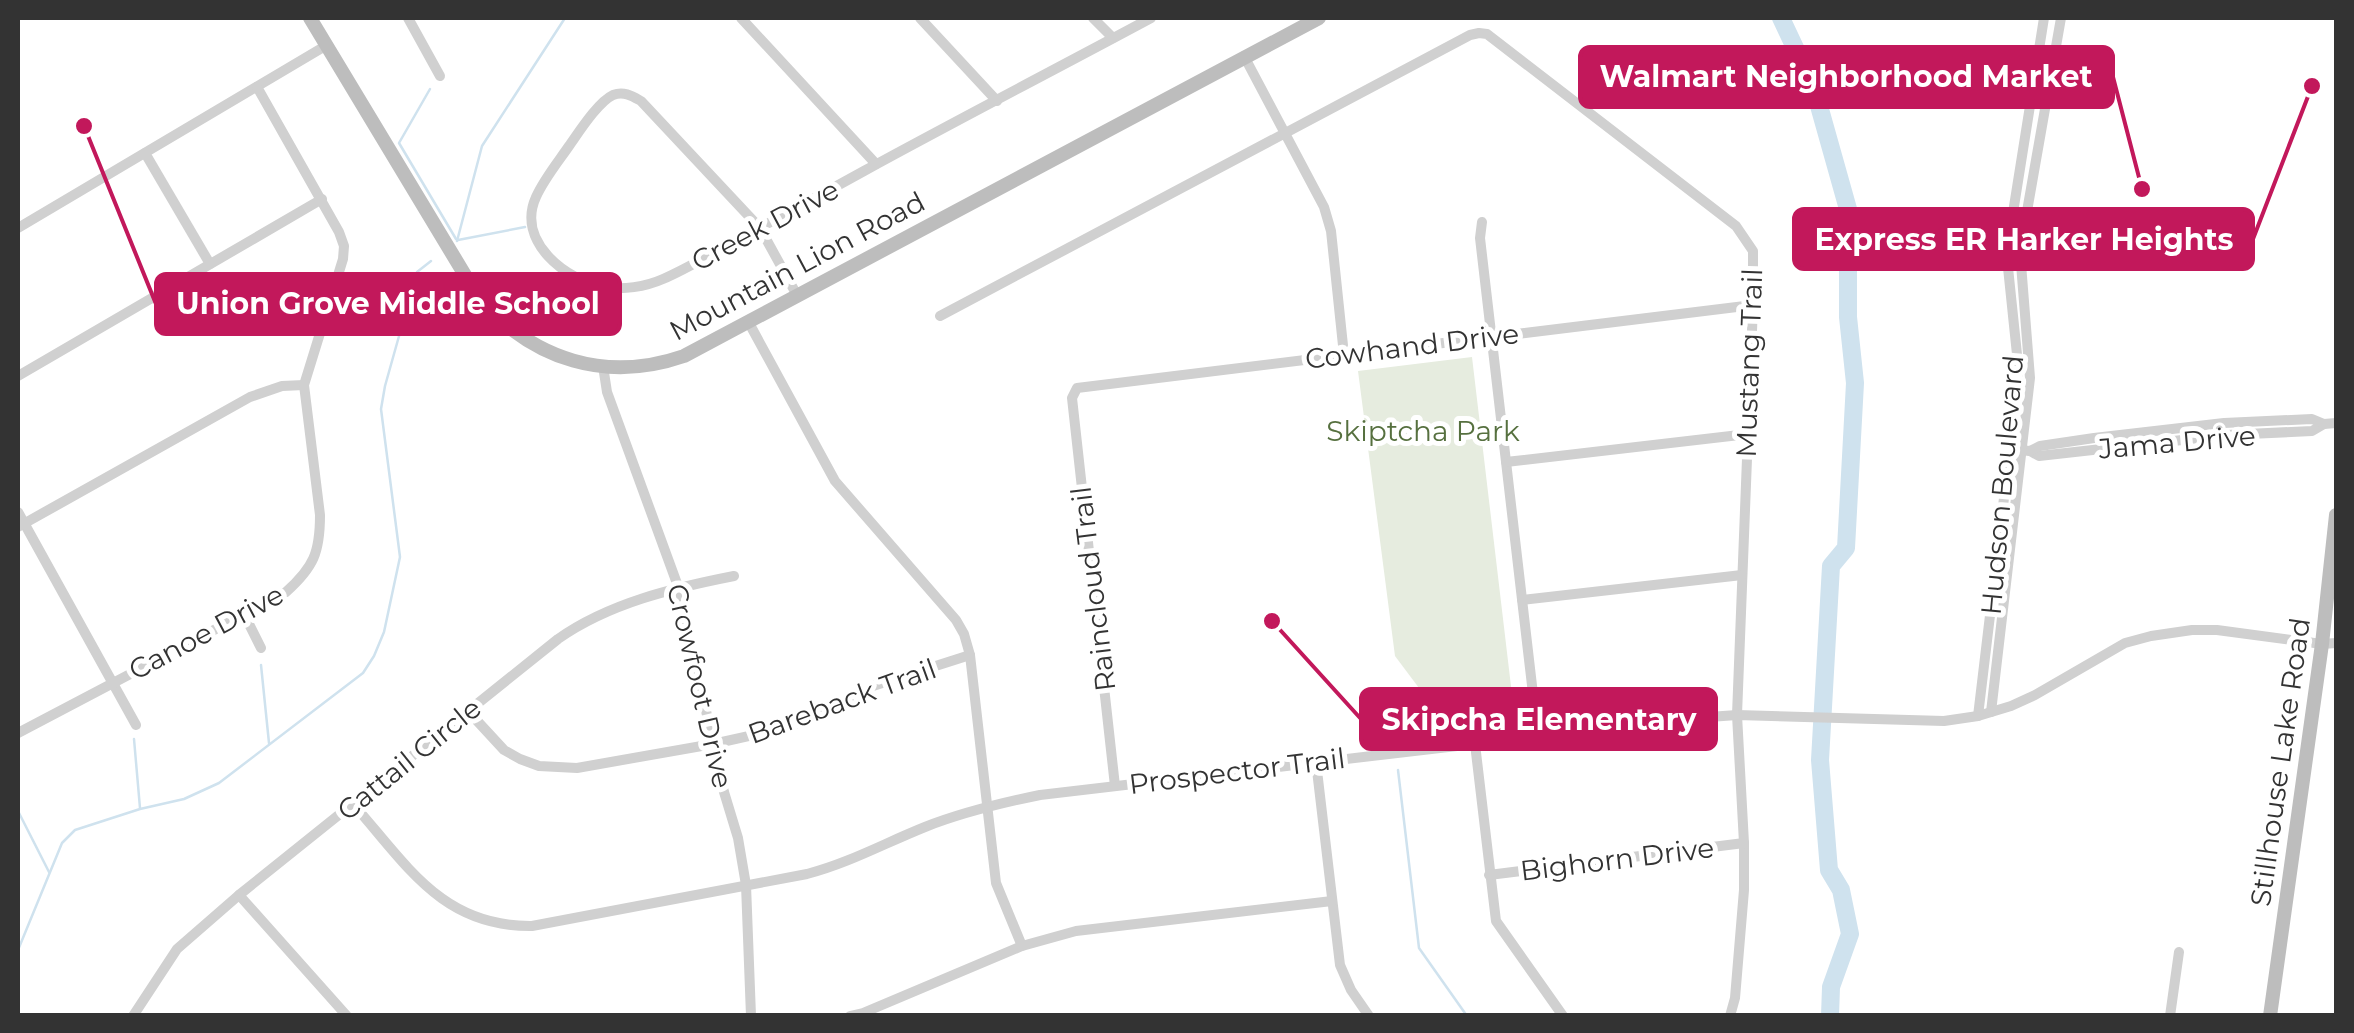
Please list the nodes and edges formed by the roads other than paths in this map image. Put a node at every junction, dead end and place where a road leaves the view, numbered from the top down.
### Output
1 (310, 18) edge
2 (408, 18) edge
3 (741, 18) edge
4 (920, 18) edge
5 (1093, 18) edge
6 (1151, 18) edge
7 (1320, 18) edge
8 (2044, 18) edge
9 (2061, 18) edge
10 (1113, 38) junction
11 (326, 45) junction
12 (2039, 50) junction
13 (2054, 52) junction
14 (1244, 56) junction
15 (440, 76) dead end
16 (256, 87) junction
17 (997, 101) junction
18 (2036, 119) junction
19 (1284, 132) junction
20 (144, 153) junction
21 (876, 164) junction
22 (322, 199) junction
23 (1482, 222) dead end
24 (18, 228) edge
25 (760, 228) junction
26 (210, 264) junction
27 (798, 297) junction
28 (1753, 305) junction
29 (940, 316) dead end
30 (749, 323) junction
31 (1491, 336) junction
32 (1344, 355) junction
33 (603, 366) junction
34 (18, 376) edge
35 (304, 385) junction
36 (1074, 392) joint
37 (2336, 423) edge
38 (1748, 434) junction
39 (2021, 450) junction
40 (1506, 462) junction
41 (2336, 515) edge
42 (20, 521) edge
43 (1742, 575) junction
44 (734, 576) dead end
45 (679, 589) junction
46 (1522, 600) junction
47 (244, 614) junction
48 (2329, 644) edge
49 (261, 648) dead end
50 (2336, 652) edge
51 (970, 656) junction
52 (112, 682) junction
53 (468, 711) junction
54 (1990, 712) junction
55 (1737, 715) junction
56 (1978, 716) junction
57 (136, 725) dead end
58 (18, 732) edge
59 (1538, 736) junction
60 (713, 744) junction
61 (1475, 744) junction
62 (1316, 762) junction
63 (1115, 786) junction
64 (353, 804) junction
65 (987, 806) junction
66 (1744, 843) junction
67 (1489, 875) junction
68 (746, 886) junction
69 (239, 896) junction
70 (1332, 901) junction
71 (1022, 946) junction
72 (2179, 952) dead end
73 (136, 1014) edge
74 (347, 1016) edge
75 (751, 1016) edge
76 (850, 1016) edge
77 (1369, 1016) edge
78 (1564, 1016) edge
79 (1730, 1016) edge
80 (2170, 1016) edge
81 (2270, 1016) edge

1 - 11 street, Mountain Lion Road
2 - 15 street
3 - 21 street
4 - 17 street
5 - 10 street
6 - 10 street, Creek Drive
7 - 14 street, Mountain Lion Road
8 - 12 street, Hudson Boulevard
9 - 13 street, Hudson Boulevard
10 - 17 street, Creek Drive
11 - 16 street
11 - 33 street, Mountain Lion Road
12 - 13 street
12 - 18 street, Hudson Boulevard
13 - 18 street, Hudson Boulevard
14 - 19 street
14 - 27 street, Mountain Lion Road
16 - 20 street
16 - 22 street, Canoe Drive
17 - 21 street, Creek Drive
18 - 39 street, Hudson Boulevard
19 - 28 street, Mustang Trail
19 - 29 street, Mustang Trail
19 - 32 street
20 - 24 street
20 - 26 street
21 - 25 street, Creek Drive
22 - 26 street
22 - 35 street, Canoe Drive
23 - 31 street
25 - 25 street, Creek Drive
25 - 27 street
26 - 34 street
27 - 30 street, Mountain Lion Road
28 - 31 street, Cowhand Drive
28 - 38 street, Mustang Trail
30 - 33 street, Mountain Lion Road
30 - 51 street
31 - 32 street, Cowhand Drive
31 - 40 street
32 - 36 street, Cowhand Drive
33 - 45 street, Crowfoot Drive
35 - 42 street
35 - 47 street, Canoe Drive
36 - 63 street, Raincloud Trail
37 - 39 street, Jama Drive
38 - 40 street
38 - 43 street, Mustang Trail
39 - 54 street, Hudson Boulevard
39 - 56 street, Hudson Boulevard
40 - 46 street
41 - 48 street, Stillhouse Lake Road
42 - 52 street
43 - 46 street
43 - 55 street, Mustang Trail
44 - 45 street, Cattail Circle
45 - 53 street, Cattail Circle
45 - 60 street, Crowfoot Drive
46 - 59 street
47 - 49 street
47 - 52 street, Canoe Drive
48 - 50 street, Prospector Trail
48 - 54 street, Prospector Trail
48 - 81 street, Stillhouse Lake Road
51 - 60 street, Bareback Trail
51 - 65 street
52 - 57 street
52 - 58 street, Canoe Drive
53 - 60 street, Bareback Trail
53 - 64 street, Cattail Circle
54 - 56 street, Prospector Trail
55 - 56 street, Prospector Trail
55 - 59 street, Prospector Trail
55 - 66 street, Mustang Trail
59 - 61 street, Prospector Trail
60 - 68 street, Crowfoot Drive
61 - 62 street, Prospector Trail
61 - 67 street
62 - 63 street, Prospector Trail
62 - 70 street
63 - 65 street, Prospector Trail
64 - 68 street, Prospector Trail
64 - 69 street, Cattail Circle
65 - 68 street, Prospector Trail
65 - 71 street
66 - 67 street, Bighorn Drive
66 - 79 street, Mustang Trail
67 - 78 street
68 - 75 street, Crowfoot Drive
69 - 73 street, Cattail Circle
69 - 74 street
70 - 71 street
70 - 77 street
71 - 76 street
72 - 80 street

